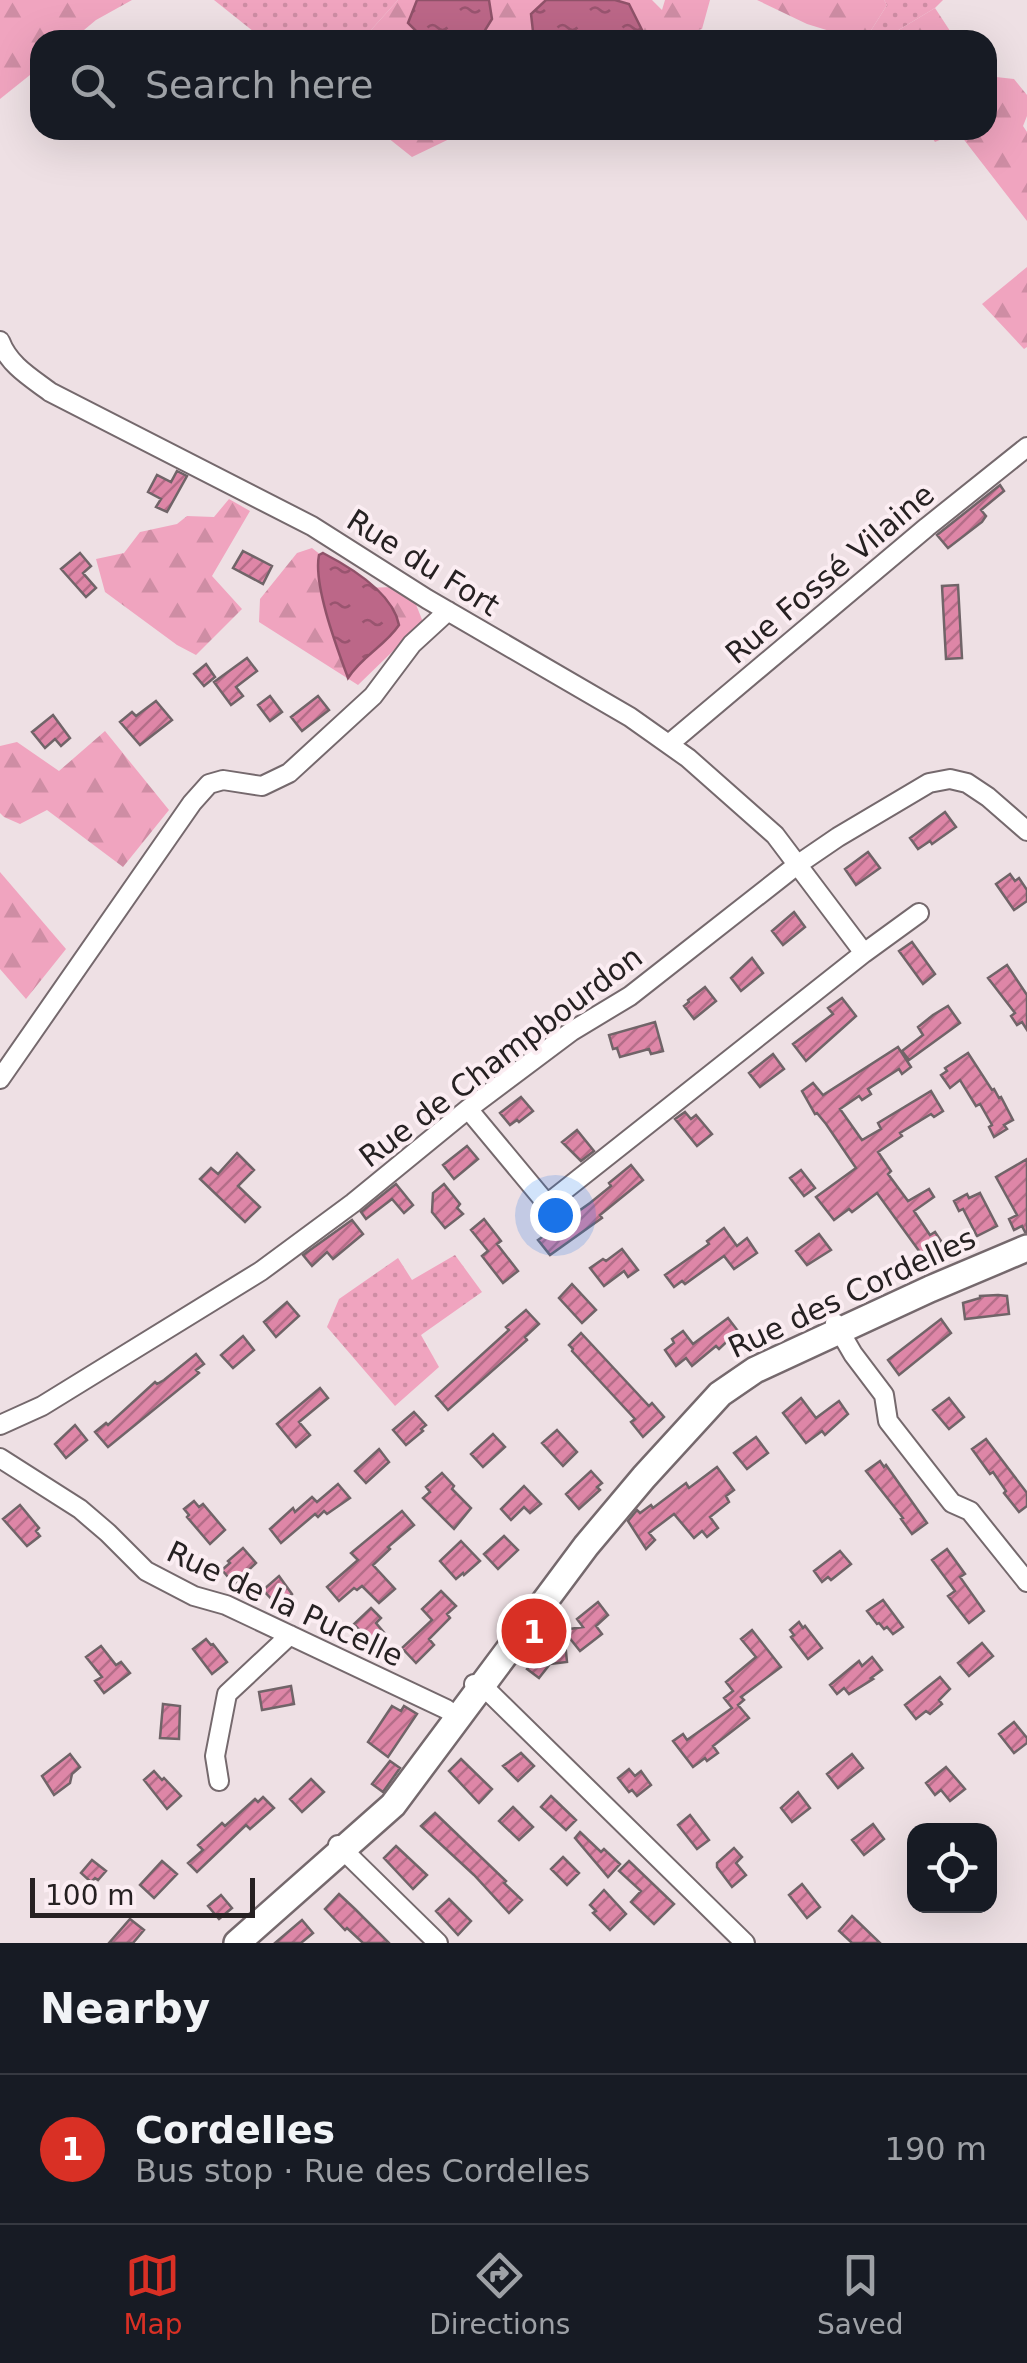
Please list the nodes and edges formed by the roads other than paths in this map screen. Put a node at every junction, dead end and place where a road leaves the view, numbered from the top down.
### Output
1 (0, 341) edge
2 (1027, 447) edge
3 (448, 611) junction
4 (669, 744) junction
5 (1027, 831) edge
6 (797, 864) junction
7 (919, 912) dead end
8 (864, 953) junction
9 (0, 1079) edge
10 (468, 1109) junction
11 (1027, 1248) edge
12 (837, 1327) junction
13 (0, 1425) edge
14 (0, 1458) edge
15 (1027, 1582) edge
16 (290, 1635) junction
17 (477, 1686) junction
18 (458, 1718) junction
19 (219, 1781) dead end
20 (340, 1848) junction
21 (236, 1943) edge
22 (438, 1943) edge
23 (745, 1943) edge

1 - 3 street, Rue du Fort
2 - 4 street, Rue Fossé Vilaine
3 - 4 street, Rue du Fort
3 - 9 street
4 - 6 street, Rue du Fort
5 - 6 street, Rue de Champbourdon
6 - 8 street, Rue du Fort
6 - 10 street, Rue de Champbourdon
7 - 8 street
8 - 10 street
10 - 13 street, Rue de Champbourdon
11 - 12 street, Rue des Cordelles
12 - 15 street
12 - 17 street, Rue des Cordelles
14 - 16 street, Rue de la Pucelle
16 - 18 street, Rue de la Pucelle
16 - 19 street
17 - 18 street, Rue des Cordelles
17 - 23 street
18 - 20 street, Rue des Cordelles
20 - 21 street, Rue des Cordelles
20 - 22 street

